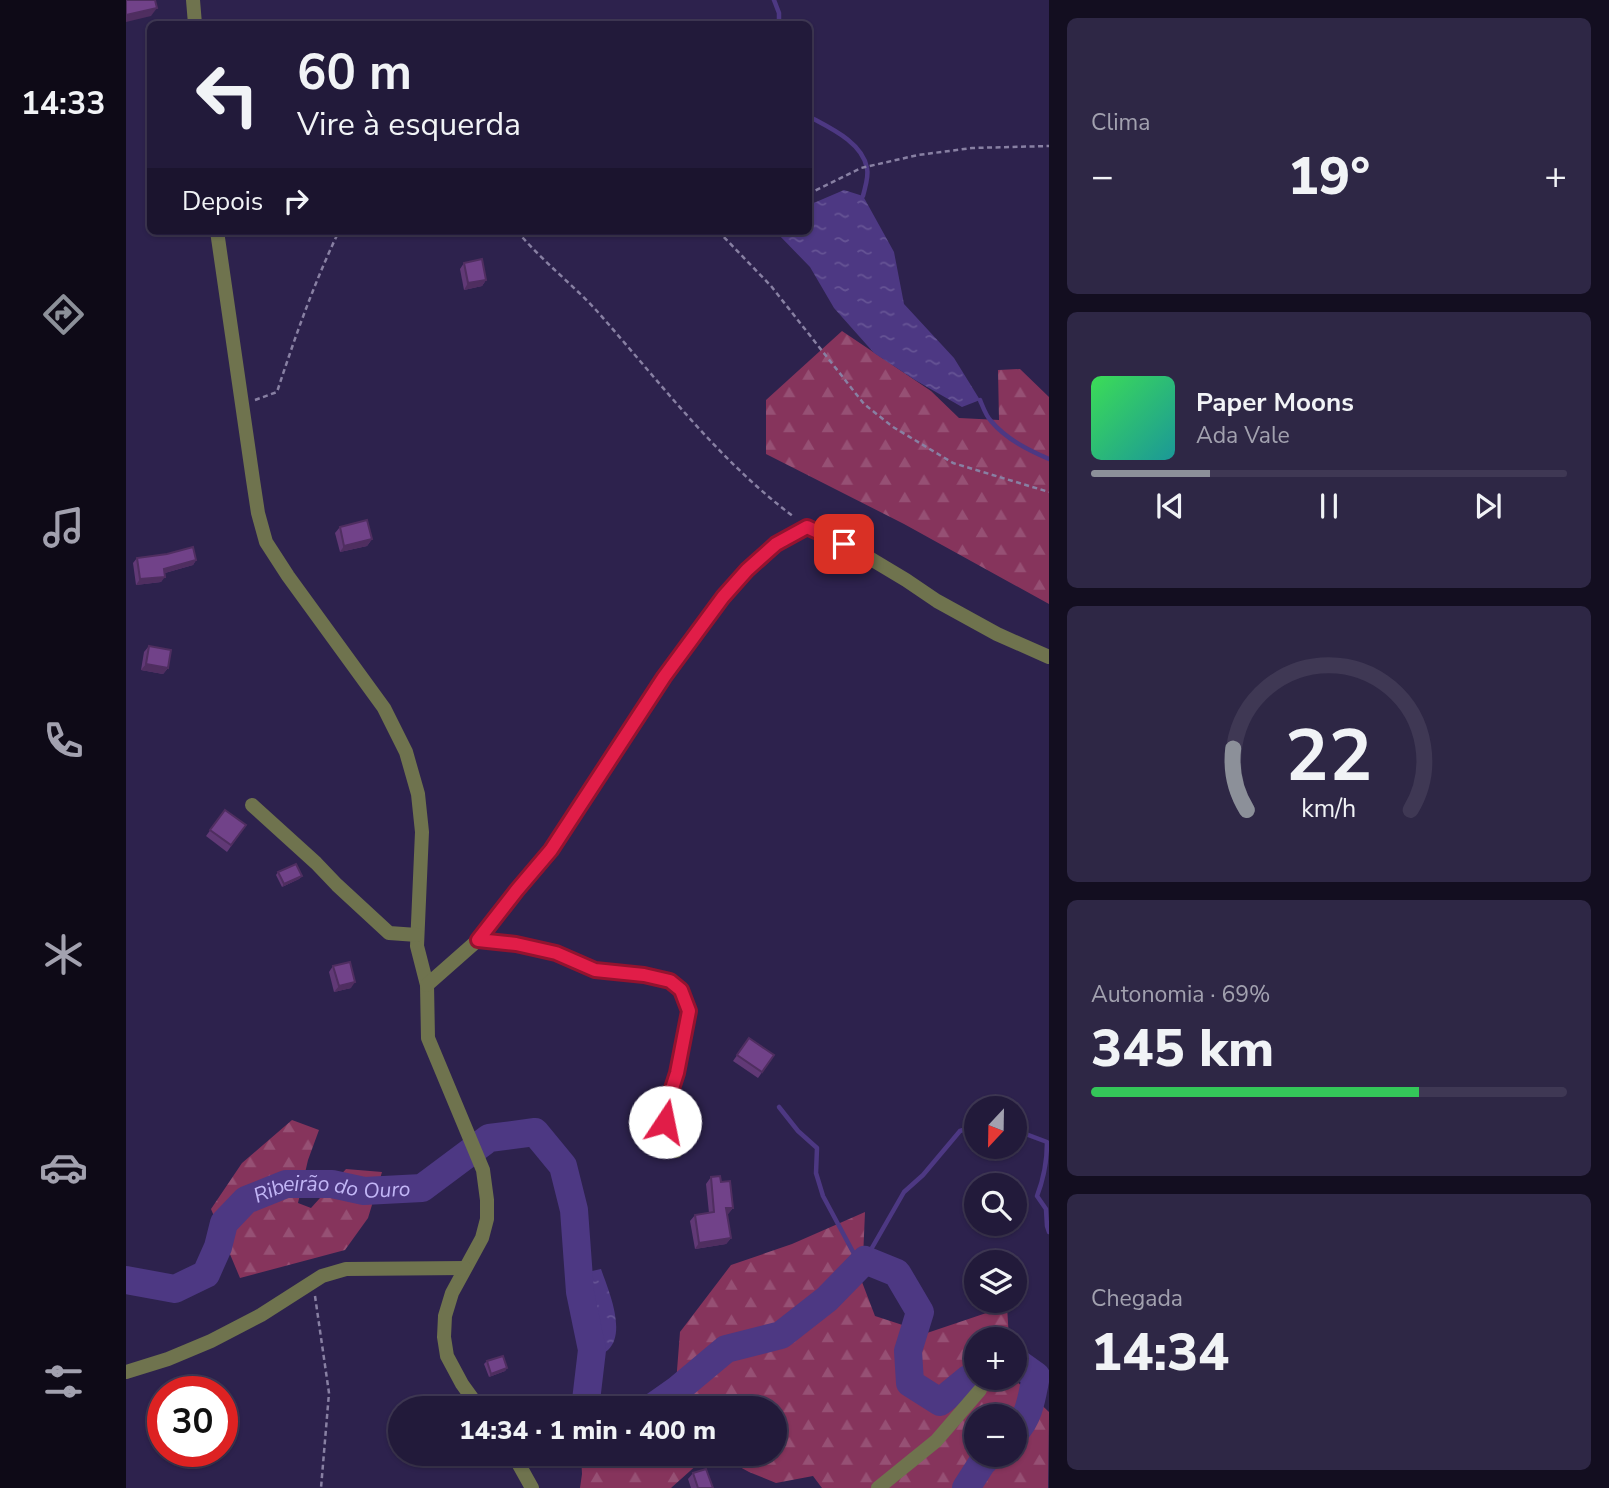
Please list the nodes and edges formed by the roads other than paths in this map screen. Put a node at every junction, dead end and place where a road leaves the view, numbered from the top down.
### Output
1 (193, 0) edge
2 (195, 21) edge
3 (218, 235) edge
4 (1049, 657) edge
5 (252, 805) dead end
6 (417, 935) junction
7 (478, 940) junction
8 (427, 985) junction
9 (676, 1151) dead end
10 (465, 1268) junction
11 (126, 1372) edge
12 (980, 1390) dead end
13 (471, 1396) edge
14 (520, 1466) edge
15 (532, 1488) edge
16 (878, 1488) edge

1 - 2 street
3 - 6 street
4 - 7 street
5 - 6 street
6 - 8 street
7 - 8 street
7 - 9 street
8 - 10 street
10 - 11 street
10 - 13 street
12 - 16 street
14 - 15 street

